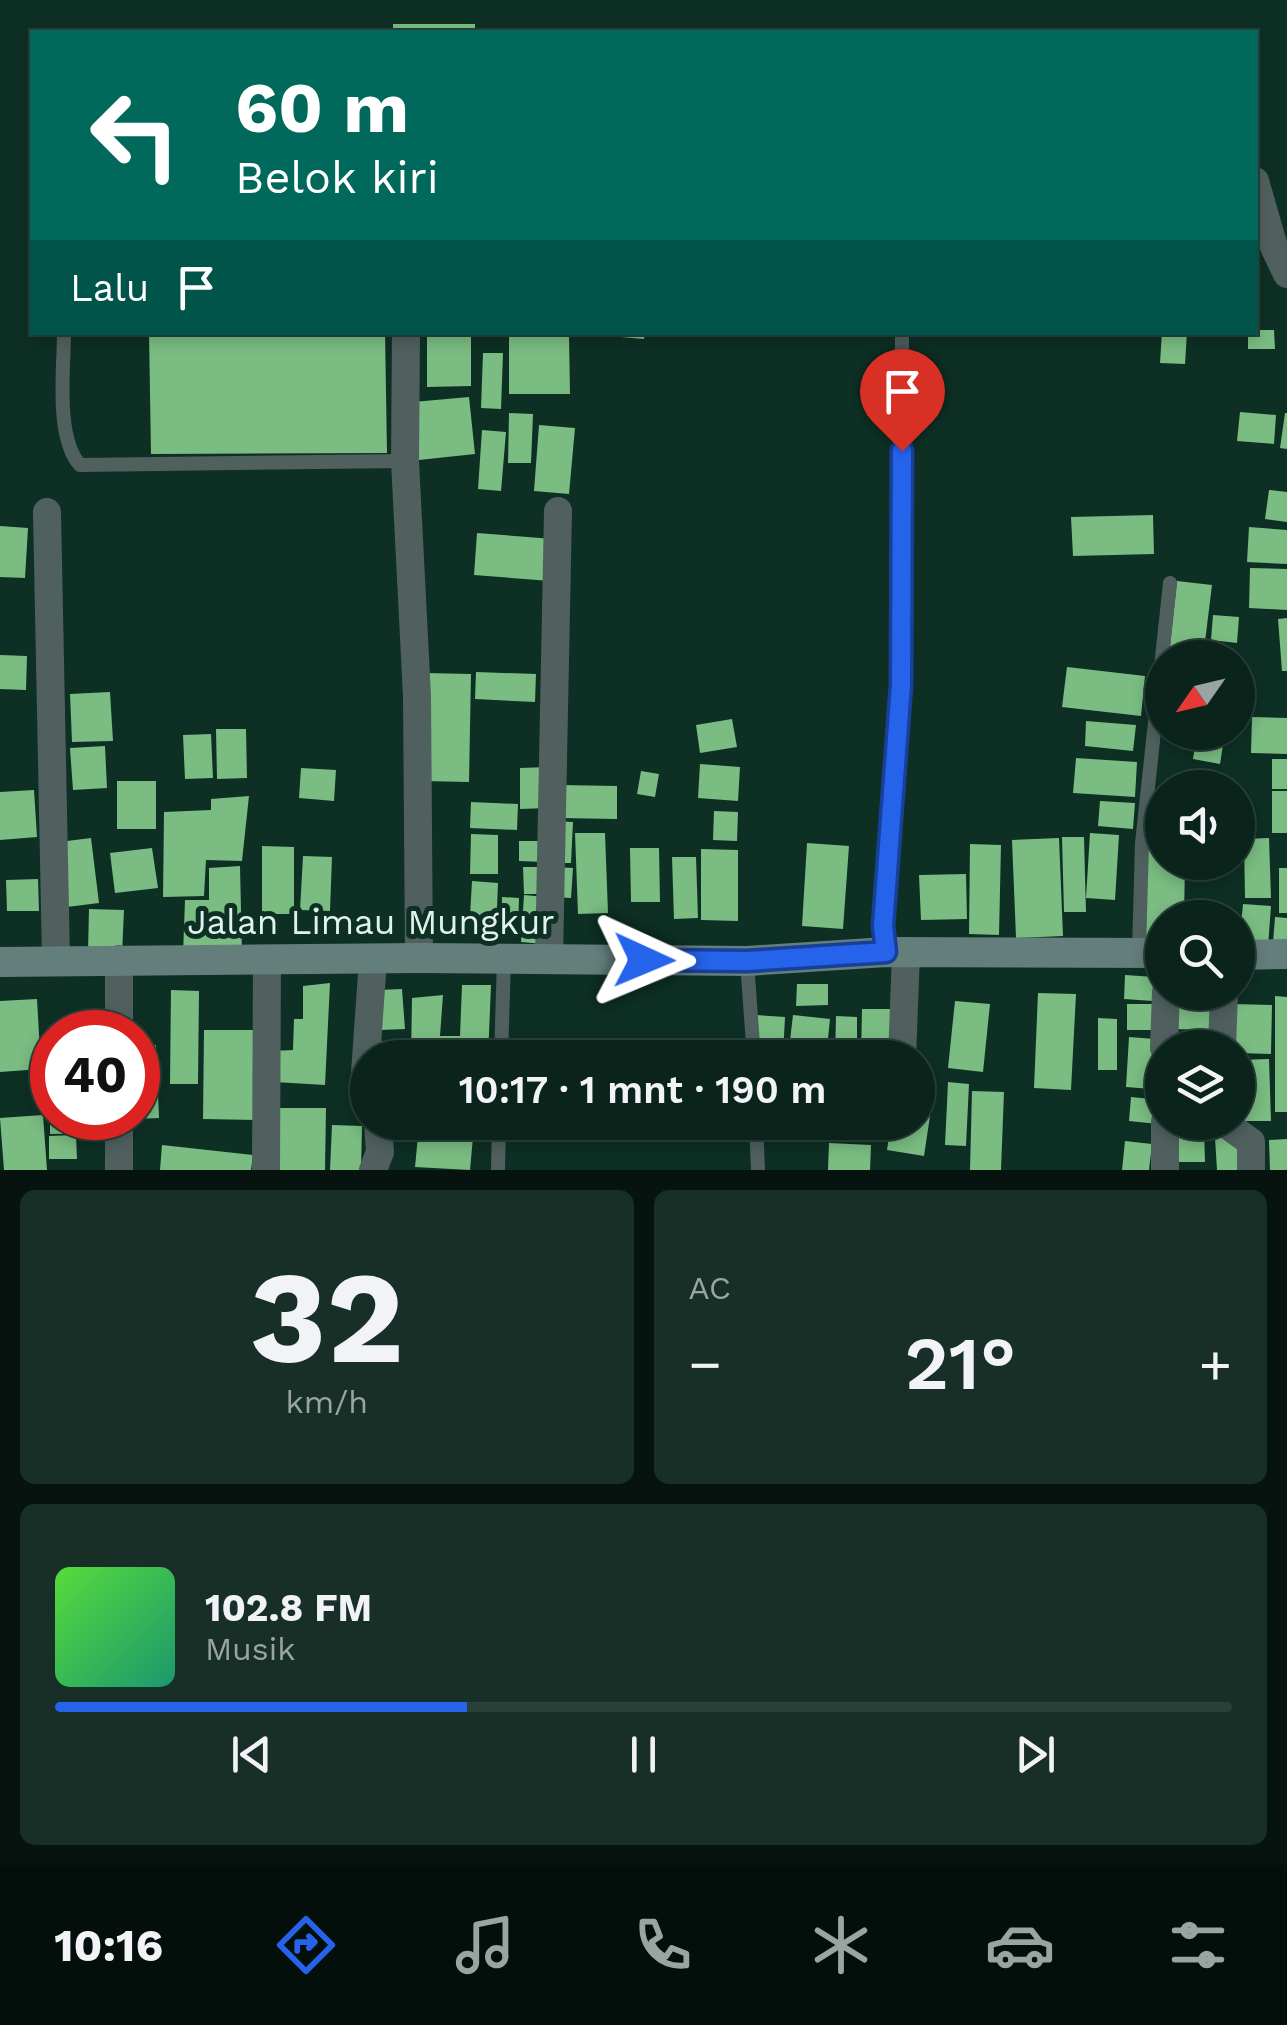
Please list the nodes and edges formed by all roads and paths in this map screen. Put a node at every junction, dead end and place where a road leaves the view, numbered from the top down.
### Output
1 (1258, 191) edge
2 (1287, 274) edge
3 (64, 335) edge
4 (406, 335) edge
5 (902, 335) edge
6 (405, 461) junction
7 (558, 511) dead end
8 (47, 512) dead end
9 (1170, 583) dead end
10 (1147, 900) edge
11 (1145, 952) edge
12 (896, 953) junction
13 (1255, 954) edge
14 (1287, 954) edge
15 (419, 958) junction
16 (504, 958) junction
17 (549, 959) junction
18 (56, 960) junction
19 (119, 960) junction
20 (267, 960) junction
21 (373, 960) junction
22 (747, 961) junction
23 (0, 962) edge
24 (119, 1010) edge
25 (367, 1040) edge
26 (501, 1040) edge
27 (753, 1040) edge
28 (901, 1040) edge
29 (119, 1140) edge
30 (379, 1140) edge
31 (499, 1140) edge
32 (757, 1140) edge
33 (1165, 1140) edge
34 (1248, 1140) edge
35 (119, 1170) edge
36 (266, 1170) edge
37 (372, 1170) edge
38 (498, 1170) edge
39 (758, 1170) edge
40 (1165, 1170) edge
41 (1251, 1170) edge

1 - 2 street
3 - 6 lane
4 - 6 street
5 - 12 lane
6 - 15 street
7 - 17 street
8 - 18 street
9 - 10 lane
11 - 12 street, Jalan Limau Mungkur
12 - 22 street, Jalan Limau Mungkur
12 - 28 street
13 - 14 street
15 - 16 street, Jalan Limau Mungkur
15 - 21 street, Jalan Limau Mungkur
16 - 17 street, Jalan Limau Mungkur
16 - 26 lane
17 - 22 street, Jalan Limau Mungkur
18 - 19 street, Jalan Limau Mungkur
18 - 23 street, Jalan Limau Mungkur
19 - 20 street, Jalan Limau Mungkur
19 - 24 street
20 - 21 street, Jalan Limau Mungkur
20 - 36 street
21 - 25 street
22 - 27 lane
29 - 35 street
30 - 37 street
31 - 38 lane
32 - 39 lane
33 - 40 street
34 - 41 street

